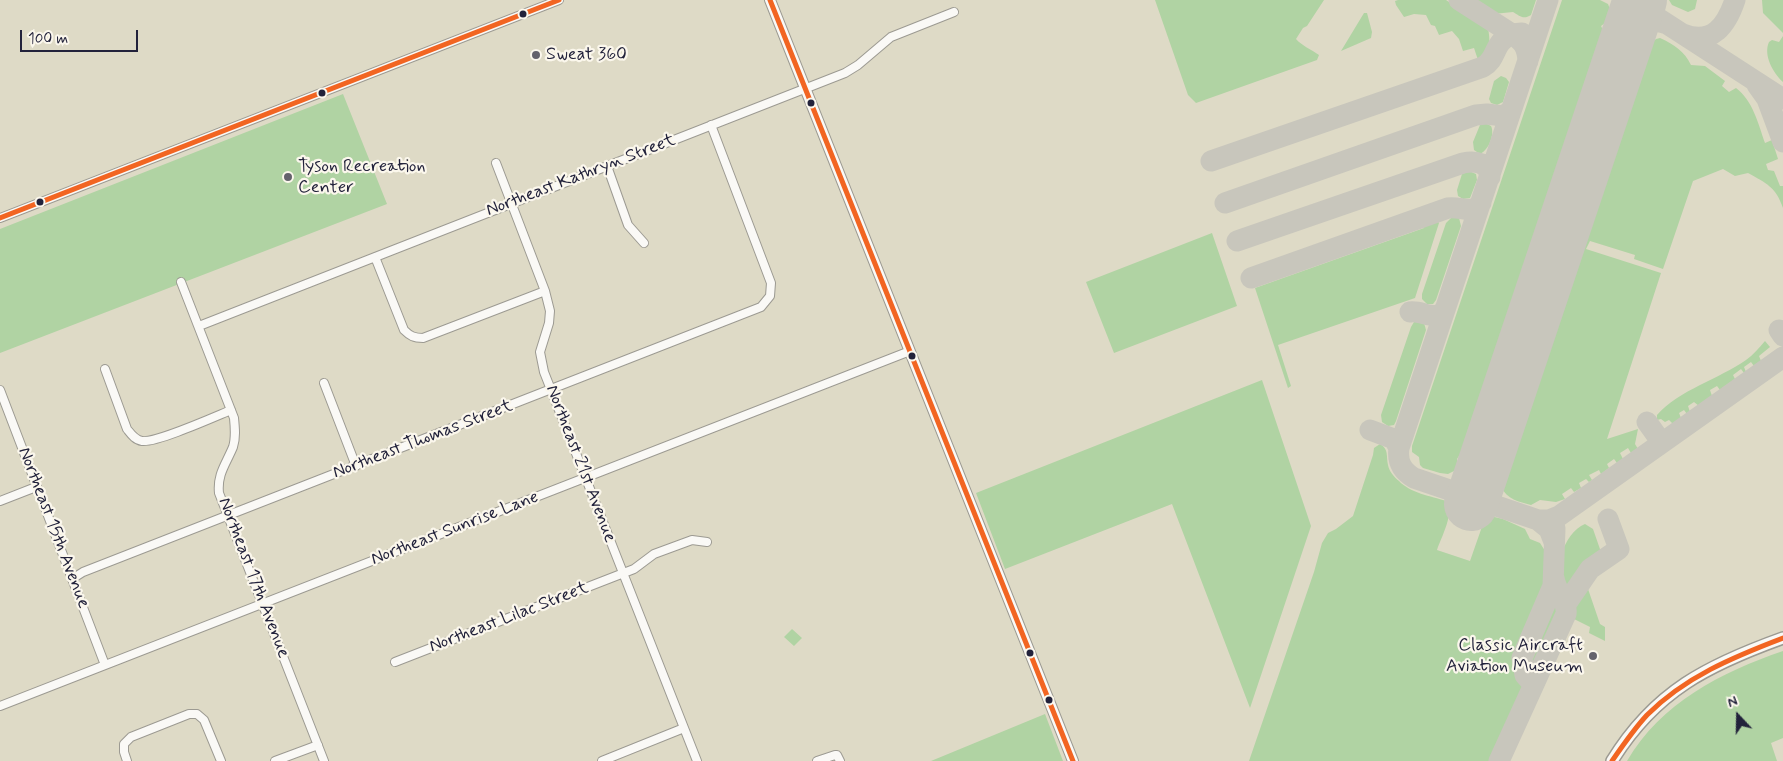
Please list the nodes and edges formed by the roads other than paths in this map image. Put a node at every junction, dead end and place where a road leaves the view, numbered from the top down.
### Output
1 (559, 0) edge
2 (770, 0) edge
3 (954, 12) dead end
4 (806, 88) junction
5 (711, 125) junction
6 (496, 163) dead end
7 (607, 166) junction
8 (512, 203) junction
9 (0, 218) edge
10 (644, 243) dead end
11 (375, 257) junction
12 (181, 282) dead end
13 (545, 291) junction
14 (199, 326) junction
15 (910, 351) junction
16 (105, 369) dead end
17 (324, 384) dead end
18 (551, 389) junction
19 (0, 390) edge
20 (231, 410) junction
21 (356, 466) junction
22 (585, 478) junction
23 (36, 487) junction
24 (0, 501) edge
25 (228, 516) junction
26 (707, 542) dead end
27 (622, 573) junction
28 (72, 579) junction
29 (262, 604) junction
30 (1783, 638) edge
31 (396, 662) dead end
32 (105, 664) junction
33 (0, 706) edge
34 (684, 728) junction
35 (318, 744) junction
36 (127, 761) edge
37 (221, 761) edge
38 (275, 761) edge
39 (324, 761) edge
40 (602, 761) edge
41 (697, 761) edge
42 (818, 761) edge
43 (840, 761) edge
44 (1073, 761) edge
45 (1612, 761) edge

1 - 9 street
2 - 4 main road
3 - 4 street, Northeast Kathryn Street
4 - 5 street, Northeast Kathryn Street
4 - 15 main road
5 - 7 street, Northeast Kathryn Street
5 - 18 street, Northeast Thomas Street
6 - 8 street, Northeast 21st Avenue
7 - 8 street, Northeast Kathryn Street
7 - 10 street
8 - 11 street, Northeast Kathryn Street
8 - 13 street, Northeast 21st Avenue
11 - 13 street
11 - 14 street, Northeast Kathryn Street
12 - 14 street, Northeast 17th Avenue
13 - 18 street, Northeast 21st Avenue
14 - 20 street, Northeast 17th Avenue
15 - 22 street, Northeast Sunrise Lane
15 - 44 main road
16 - 20 street
17 - 21 street
18 - 21 street, Northeast Thomas Street
18 - 22 street, Northeast 21st Avenue
19 - 23 street, Northeast 15th Avenue
20 - 25 street, Northeast 17th Avenue
21 - 25 street, Northeast Thomas Street
22 - 27 street, Northeast 21st Avenue
22 - 29 street, Northeast Sunrise Lane
23 - 24 street
23 - 28 street, Northeast 15th Avenue
25 - 28 street, Northeast Thomas Street
25 - 29 street, Northeast 17th Avenue
26 - 27 street, Northeast Lilac Street
27 - 31 street, Northeast Lilac Street
27 - 34 street, Northeast 21st Avenue
28 - 32 street, Northeast 15th Avenue
29 - 32 street, Northeast Sunrise Lane
29 - 35 street, Northeast 17th Avenue
30 - 45 highway
32 - 33 street, Northeast Sunrise Lane
34 - 40 street
34 - 41 street, Northeast 21st Avenue
35 - 38 street
35 - 39 street, Northeast 17th Avenue
36 - 37 street
42 - 43 street

